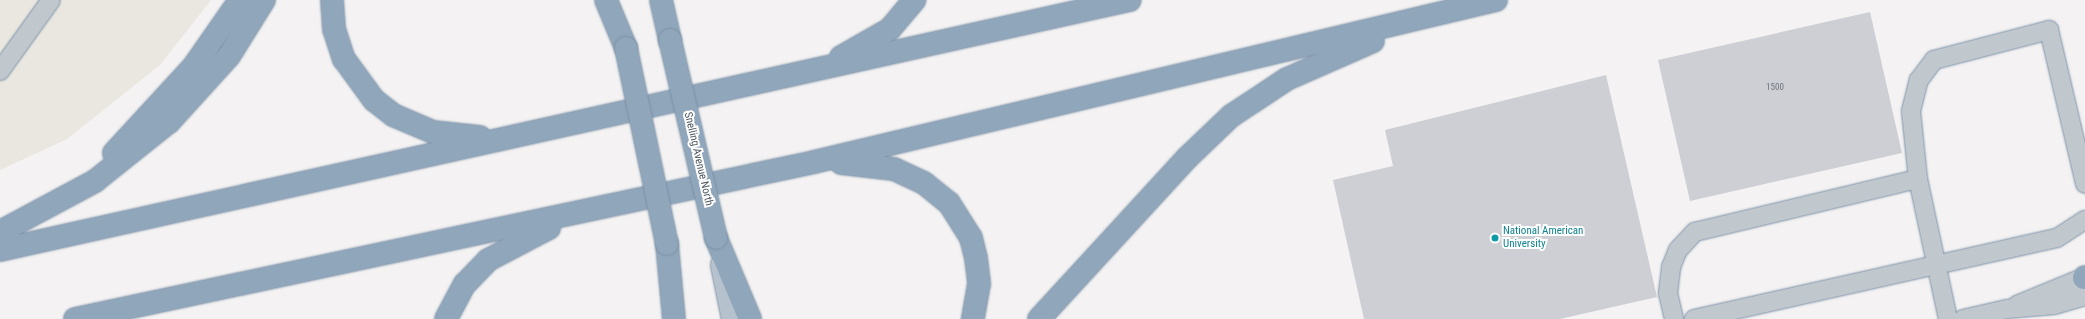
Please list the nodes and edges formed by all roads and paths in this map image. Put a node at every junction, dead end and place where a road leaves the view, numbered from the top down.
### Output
1 (51, 0) edge
2 (240, 0) edge
3 (264, 0) edge
4 (332, 0) edge
5 (606, 0) edge
6 (616, 0) edge
7 (661, 0) edge
8 (668, 0) edge
9 (914, 0) edge
10 (1130, 0) edge
11 (1496, 0) edge
12 (1502, 0) edge
13 (670, 40) junction
14 (626, 48) junction
15 (0, 71) edge
16 (784, 79) junction
17 (497, 139) junction
18 (814, 162) junction
19 (1918, 179) junction
20 (2085, 184) edge
21 (54, 205) junction
22 (609, 206) junction
23 (2085, 220) edge
24 (0, 232) edge
25 (716, 238) junction
26 (667, 244) junction
27 (0, 250) edge
28 (1936, 266) junction
29 (2085, 282) edge
30 (75, 319) edge
31 (446, 319) edge
32 (674, 319) edge
33 (683, 319) edge
34 (733, 319) edge
35 (750, 319) edge
36 (973, 319) edge
37 (1039, 319) edge
38 (1674, 319) edge
39 (1694, 319) edge
40 (1948, 319) edge
41 (1964, 319) edge

1 - 15 street
2 - 21 highway
3 - 21 highway
4 - 17 highway
5 - 14 highway
6 - 14 highway
7 - 13 highway, Snelling Avenue North
8 - 13 highway
9 - 16 highway
10 - 16 highway
11 - 18 highway
12 - 37 highway
13 - 25 highway, Snelling Avenue North, bridge
14 - 26 highway, bridge
16 - 17 highway
17 - 27 highway
18 - 22 highway
18 - 36 highway
19 - 20 street
19 - 28 street
19 - 38 street
21 - 24 highway
22 - 30 highway
22 - 31 highway
23 - 28 street
25 - 34 main road, Snelling Avenue North
25 - 35 highway
26 - 32 highway
26 - 33 main road
28 - 39 street
28 - 40 street
29 - 41 street

